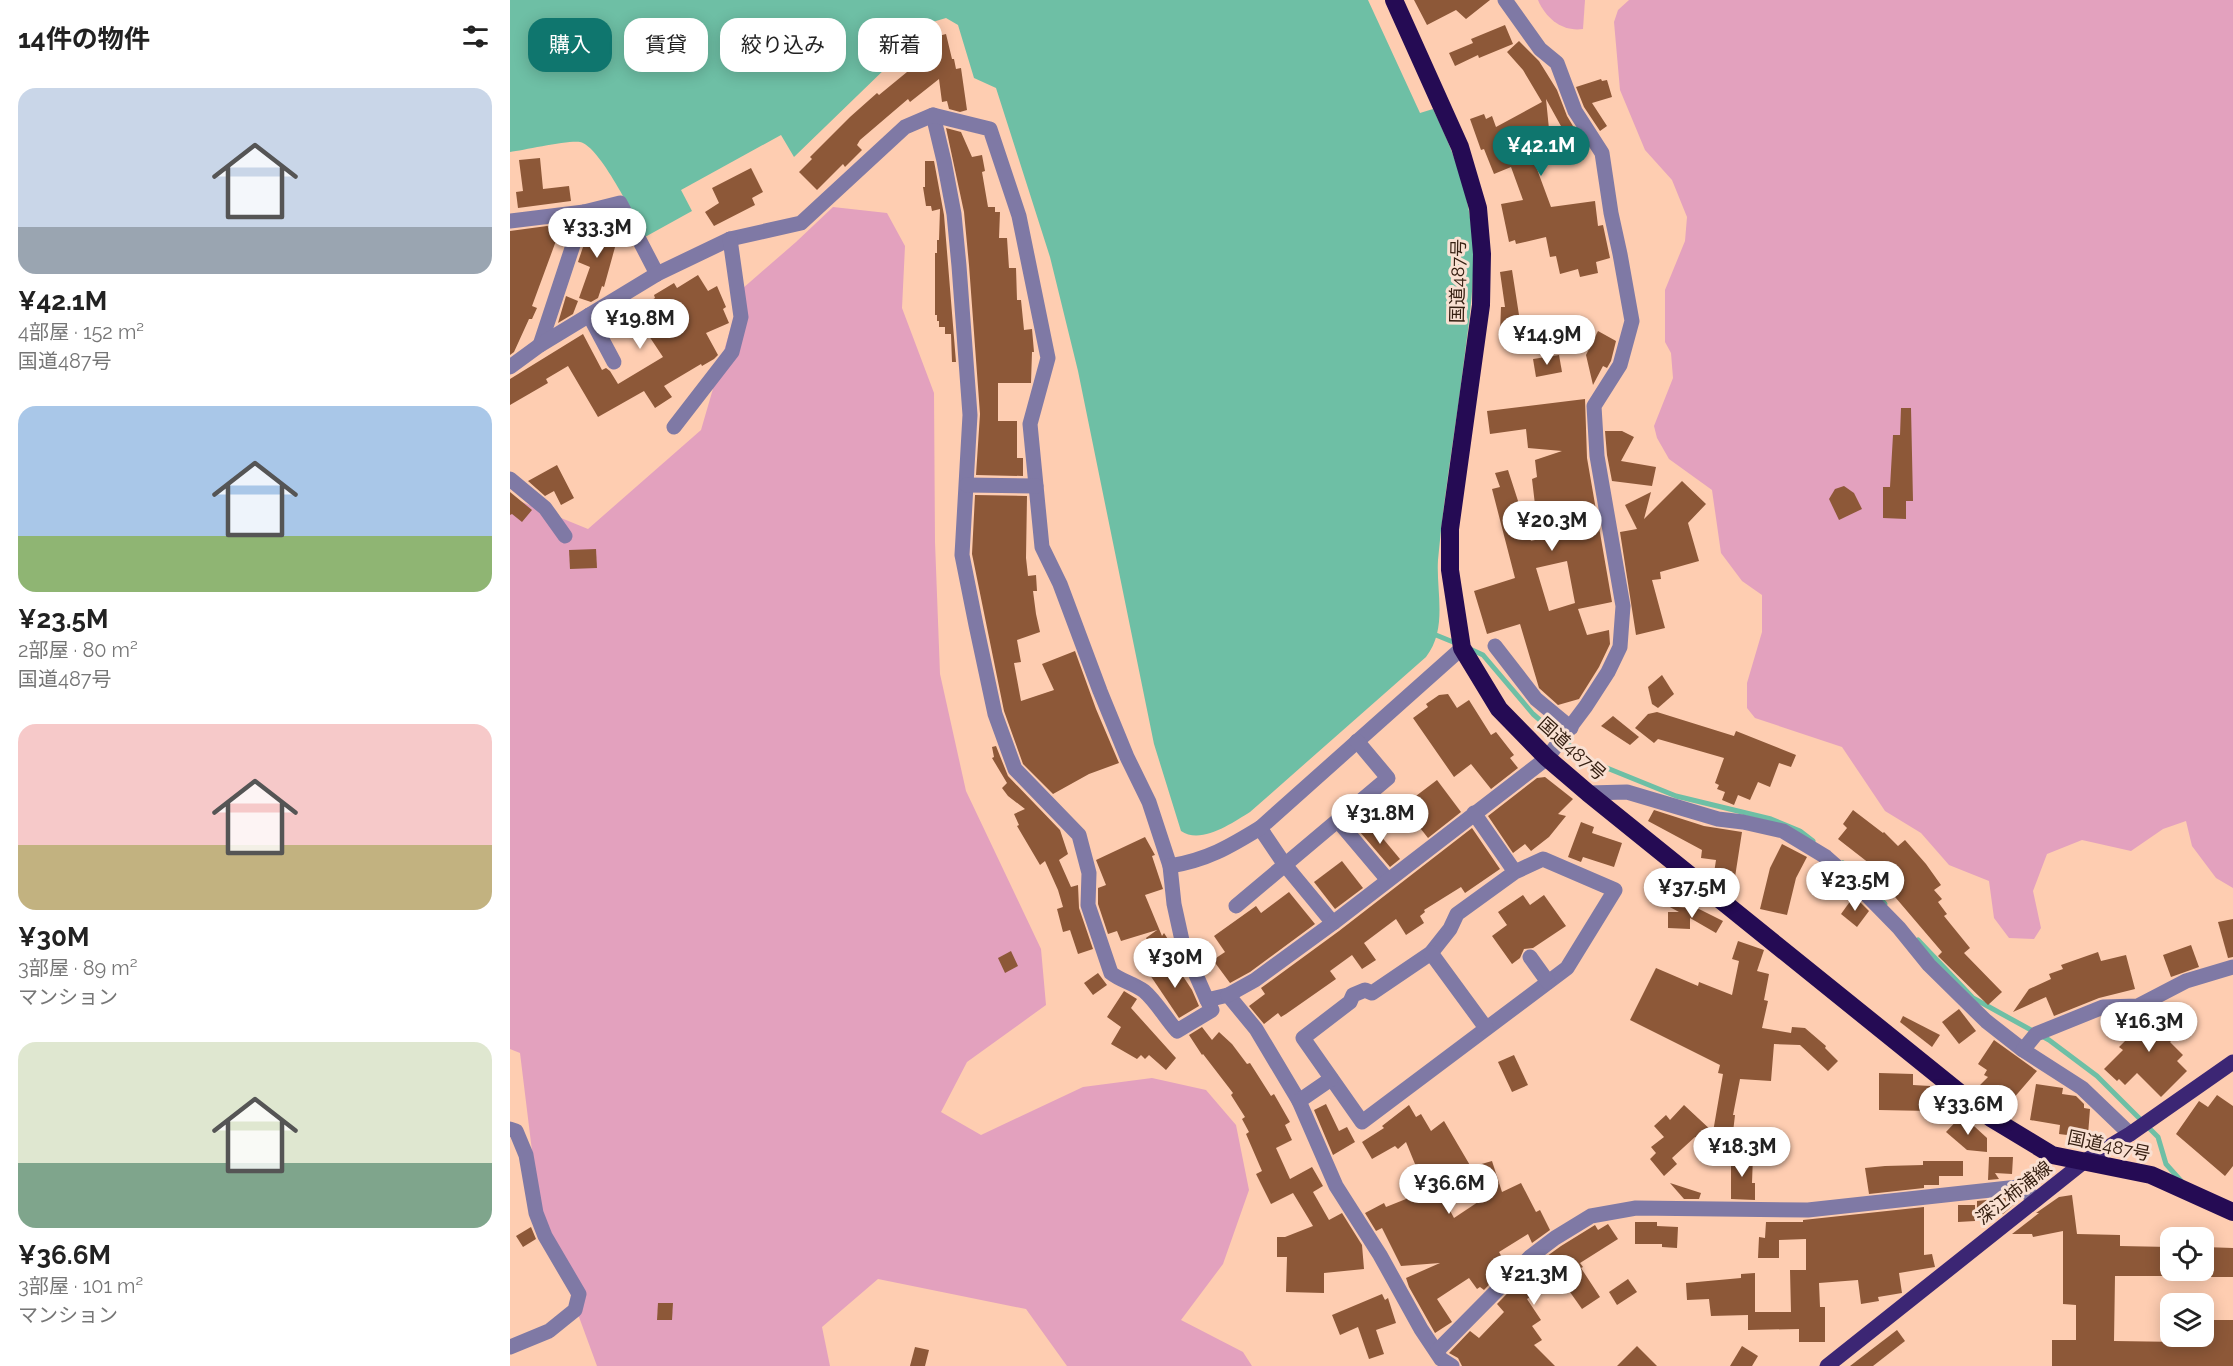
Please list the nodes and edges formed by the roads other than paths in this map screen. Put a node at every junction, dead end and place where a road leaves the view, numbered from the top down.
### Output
1 (1394, 0) edge
2 (1505, 0) edge
3 (933, 116) junction
4 (584, 212) junction
5 (510, 221) edge
6 (730, 239) junction
7 (657, 274) junction
8 (590, 315) junction
9 (540, 345) junction
10 (614, 362) dead end
11 (510, 368) edge
12 (674, 427) dead end
13 (510, 479) edge
14 (967, 485) junction
15 (1036, 486) junction
16 (565, 536) dead end
17 (1495, 646) dead end
18 (1462, 648) junction
19 (1571, 728) junction
20 (1357, 741) junction
21 (1547, 758) junction
22 (1588, 793) junction
23 (1474, 813) junction
24 (1338, 820) junction
25 (1260, 828) junction
26 (1285, 865) junction
27 (1170, 866) junction
28 (1515, 872) junction
29 (1388, 879) junction
30 (1236, 906) dead end
31 (1333, 923) junction
32 (1431, 953) junction
33 (1530, 957) dead end
34 (2233, 967) edge
35 (1548, 982) junction
36 (1228, 995) junction
37 (1207, 1000) junction
38 (1486, 1028) junction
39 (2023, 1050) junction
40 (2233, 1062) edge
41 (1331, 1079) junction
42 (1299, 1101) junction
43 (510, 1129) edge
44 (2133, 1132) junction
45 (2085, 1161) junction
46 (2037, 1199) junction
47 (2233, 1212) edge
48 (510, 1347) edge
49 (1442, 1360) edge
50 (1827, 1366) edge

1 - 18 highway, 国道487号
2 - 19 street
3 - 6 street
3 - 14 street
3 - 15 street
4 - 5 street
4 - 7 street
4 - 9 street
6 - 7 street
6 - 12 street
7 - 8 street
8 - 9 street
8 - 10 street
9 - 11 street
13 - 16 street
14 - 15 street
14 - 37 street
15 - 27 street
17 - 19 street
18 - 20 street
18 - 21 highway, 国道487号
19 - 21 street
20 - 24 street
20 - 25 street
21 - 22 highway, 国道487号
21 - 23 street
22 - 39 street
22 - 45 highway, 国道487号
23 - 28 street
23 - 29 street
24 - 26 street
24 - 29 street
25 - 26 street
25 - 27 street
26 - 30 street
26 - 31 street
27 - 37 street
28 - 32 street
28 - 35 street
29 - 31 street
31 - 36 street
32 - 38 street
32 - 41 street
33 - 35 street
34 - 39 street
35 - 38 street
36 - 37 street
36 - 42 street
38 - 41 street
39 - 44 street
40 - 44 main road, 深江柿浦線
41 - 42 street
42 - 49 street
43 - 48 street
44 - 45 main road, 深江柿浦線
45 - 46 main road, 深江柿浦線
45 - 47 highway, 国道487号
46 - 49 street
46 - 50 main road, 深江柿浦線

